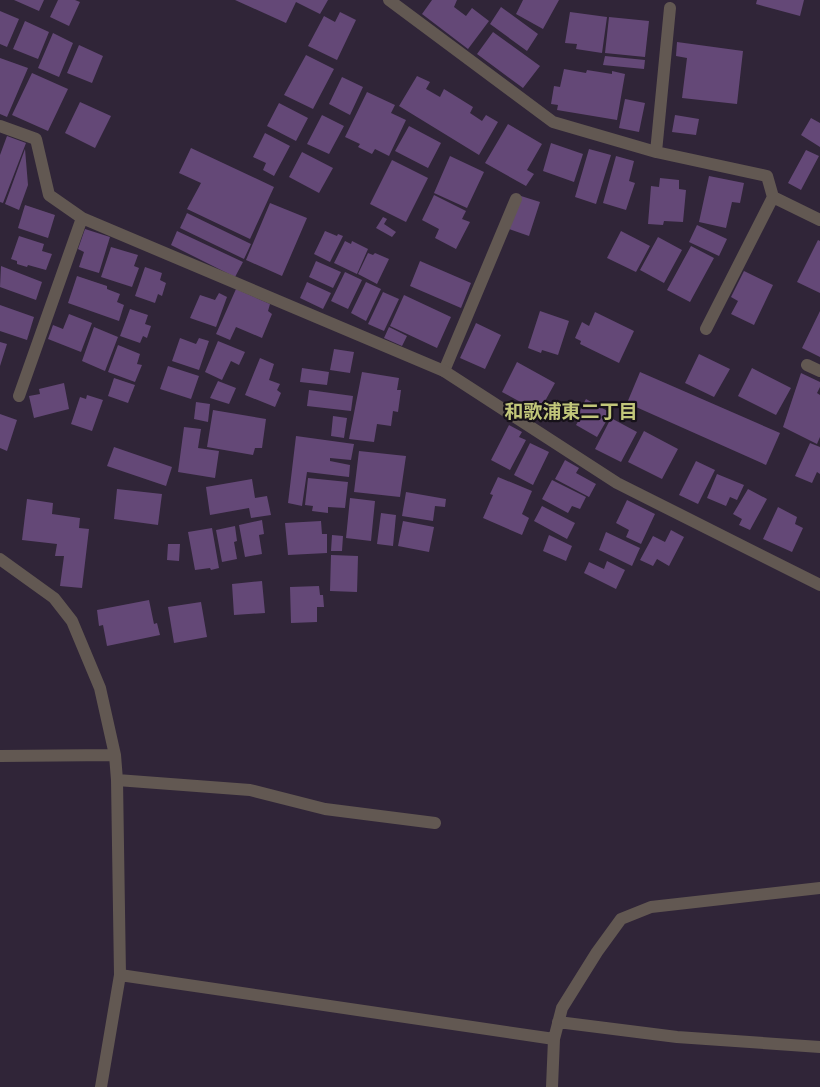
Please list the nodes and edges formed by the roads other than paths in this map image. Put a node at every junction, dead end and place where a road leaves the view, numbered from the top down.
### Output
1 (388, 0) edge
2 (670, 8) dead end
3 (0, 126) edge
4 (656, 152) junction
5 (773, 197) junction
6 (516, 199) dead end
7 (82, 218) junction
8 (820, 220) edge
9 (706, 329) dead end
10 (807, 365) dead end
11 (444, 371) junction
12 (820, 371) edge
13 (18, 396) dead end
14 (0, 559) edge
15 (820, 585) edge
16 (0, 756) edge
17 (115, 756) junction
18 (117, 780) junction
19 (435, 823) dead end
20 (820, 888) edge
21 (120, 975) junction
22 (558, 1022) junction
23 (554, 1039) junction
24 (820, 1047) edge
25 (101, 1087) edge
26 (552, 1087) edge

1 - 4 street
2 - 4 street
3 - 7 street
4 - 5 street
5 - 8 street
5 - 9 street
6 - 11 street
7 - 11 street
7 - 13 street
10 - 12 street
11 - 15 street
14 - 17 street
16 - 17 street
17 - 18 street
18 - 19 street
18 - 21 street
20 - 22 street
21 - 23 street
21 - 25 street
22 - 23 street
22 - 24 street
23 - 26 street

